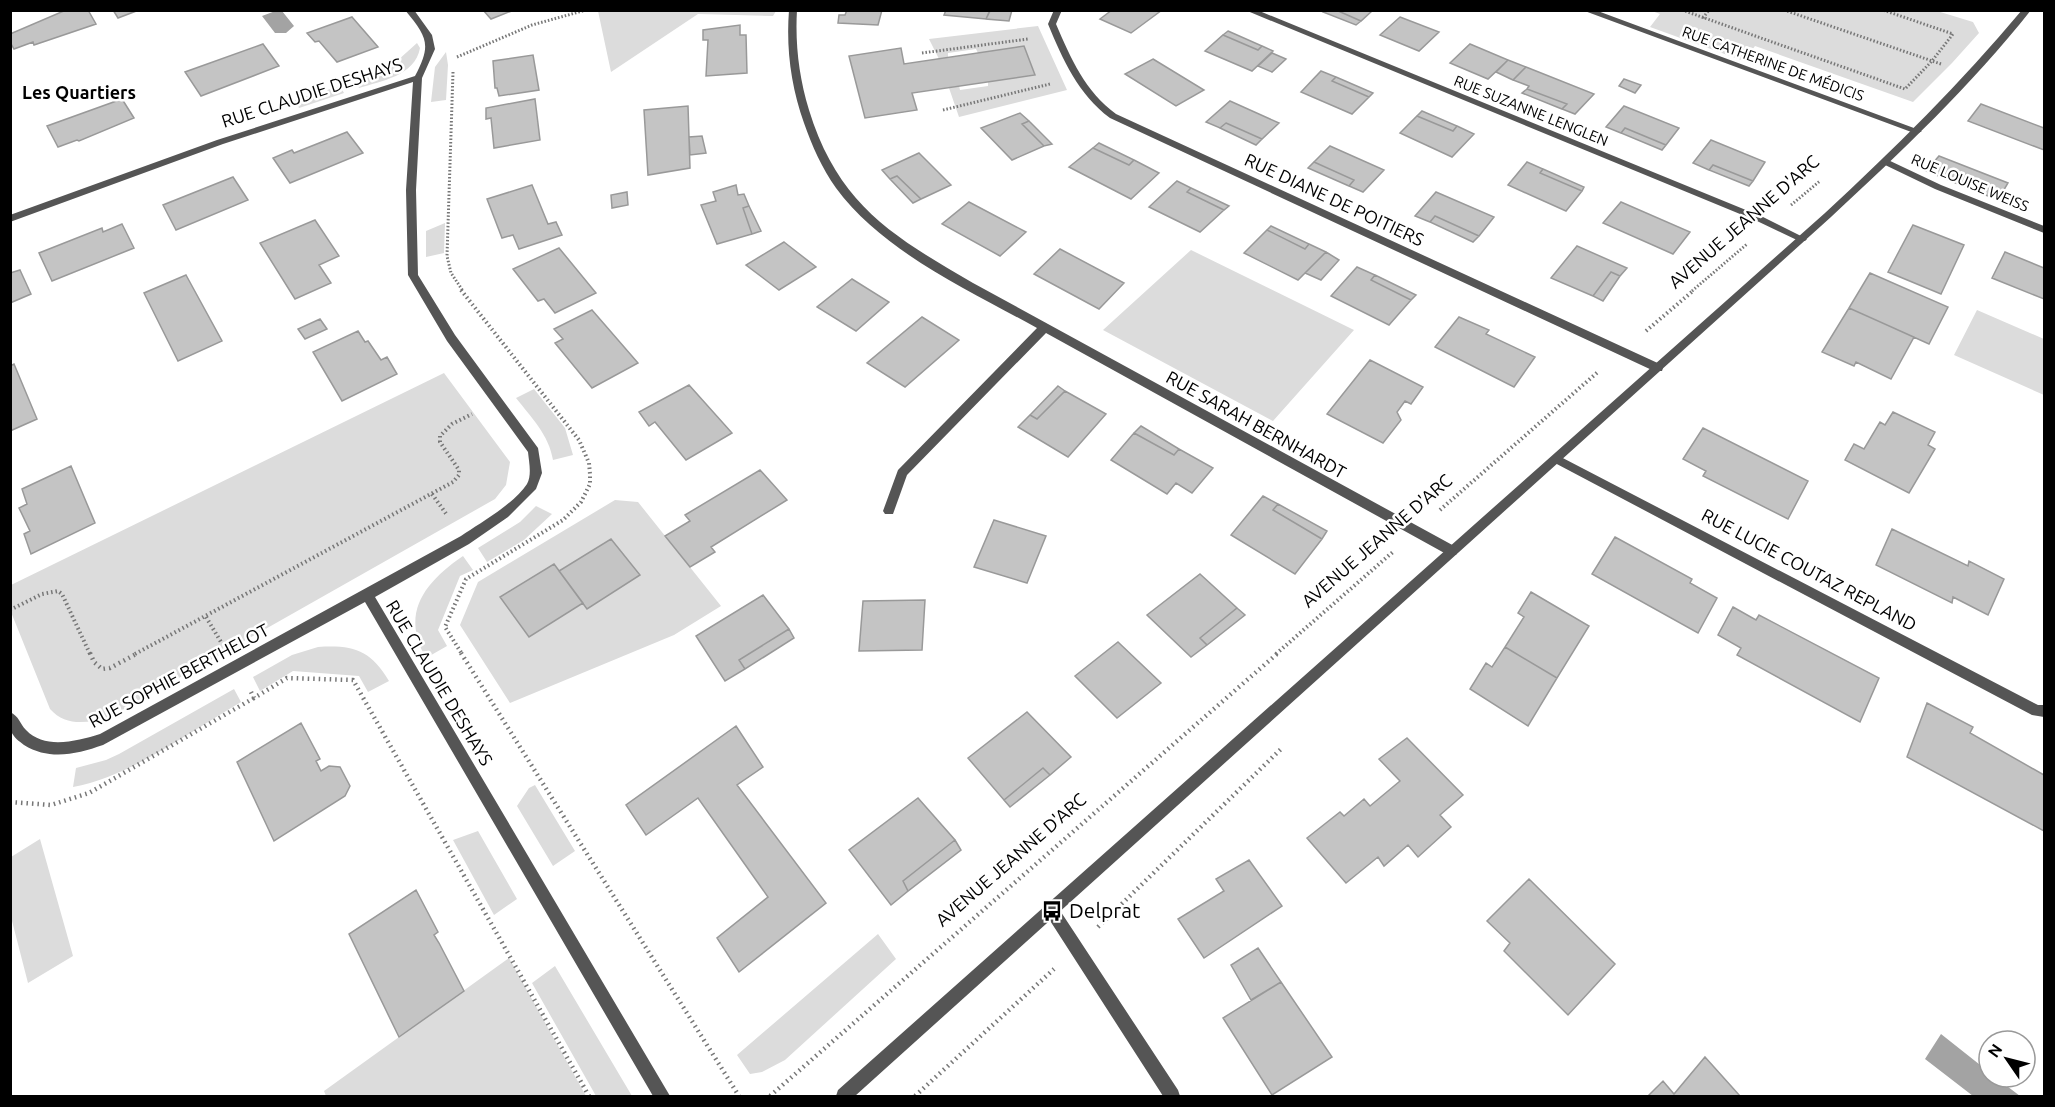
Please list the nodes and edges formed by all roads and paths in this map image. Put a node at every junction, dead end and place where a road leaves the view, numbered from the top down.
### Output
1 (409, 10) edge
2 (586, 10) edge
3 (793, 10) edge
4 (1058, 10) edge
5 (1249, 10) edge
6 (1586, 10) edge
7 (1682, 10) edge
8 (1709, 10) edge
9 (1784, 10) edge
10 (1883, 10) edge
11 (2027, 10) edge
12 (1704, 18) junction
13 (1057, 35) junction
14 (922, 53) dead end
15 (454, 58) dead end
16 (1932, 61) junction
17 (453, 70) dead end
18 (1970, 75) junction
19 (1077, 77) junction
20 (417, 78) junction
21 (943, 110) dead end
22 (1917, 131) junction
23 (1886, 162) junction
24 (1824, 177) dead end
25 (10, 219) edge
26 (1771, 224) junction
27 (2044, 230) edge
28 (1802, 239) junction
29 (1044, 328) junction
30 (1621, 352) junction
31 (1658, 368) junction
32 (534, 382) junction
33 (498, 402) junction
34 (1557, 459) junction
35 (889, 511) dead end
36 (1415, 532) junction
37 (1452, 552) junction
38 (367, 595) junction
39 (10, 610) edge
40 (206, 617) junction
41 (236, 668) junction
42 (254, 698) junction
43 (2044, 711) edge
44 (10, 718) edge
45 (10, 802) edge
46 (1053, 911) junction
47 (589, 1096) edge
48 (662, 1096) edge
49 (739, 1096) edge
50 (770, 1096) edge
51 (844, 1096) edge
52 (1172, 1096) edge

1 - 20 street
2 - 15 path
3 - 29 street, RUE SARAH BERNHARDT
4 - 13 street, RUE DIANE DE POITIERS
5 - 26 street, RUE SUZANNE LENGLEN
6 - 22 street, RUE CATHERINE DE MÉDICIS
7 - 12 path
8 - 12 path
9 - 16 path
10 - 16 path
11 - 18 street
12 - 16 path
13 - 14 path
13 - 19 street, RUE DIANE DE POITIERS
16 - 18 path
17 - 32 path
18 - 22 street
19 - 21 path
19 - 30 street, RUE DIANE DE POITIERS
20 - 25 street, RUE CLAUDIE DESHAYS
20 - 33 street, RUE CLAUDIE DESHAYS
22 - 23 street
23 - 27 street, RUE LOUISE WEISS
23 - 28 street
24 - 26 path, AVENUE JEANNE D'ARC
26 - 28 street, RUE SUZANNE LENGLEN
26 - 30 path, AVENUE JEANNE D'ARC
28 - 31 street
29 - 35 street
29 - 36 street, RUE SARAH BERNHARDT
30 - 31 street, RUE DIANE DE POITIERS
30 - 36 path, AVENUE JEANNE D'ARC
31 - 34 street
32 - 33 path
32 - 49 path
33 - 38 street, RUE CLAUDIE DESHAYS
33 - 40 path
34 - 37 street
34 - 43 street, RUE LUCIE COUTAZ REPLAND
36 - 37 street, RUE SARAH BERNHARDT
36 - 50 path, AVENUE JEANNE D'ARC
37 - 46 street
38 - 41 street, RUE SOPHIE BERTHELOT
38 - 48 street, RUE CLAUDIE DESHAYS
39 - 40 path
40 - 41 path
41 - 42 path
41 - 44 street, RUE SOPHIE BERTHELOT
42 - 45 path
42 - 47 path
46 - 51 street
46 - 52 street

